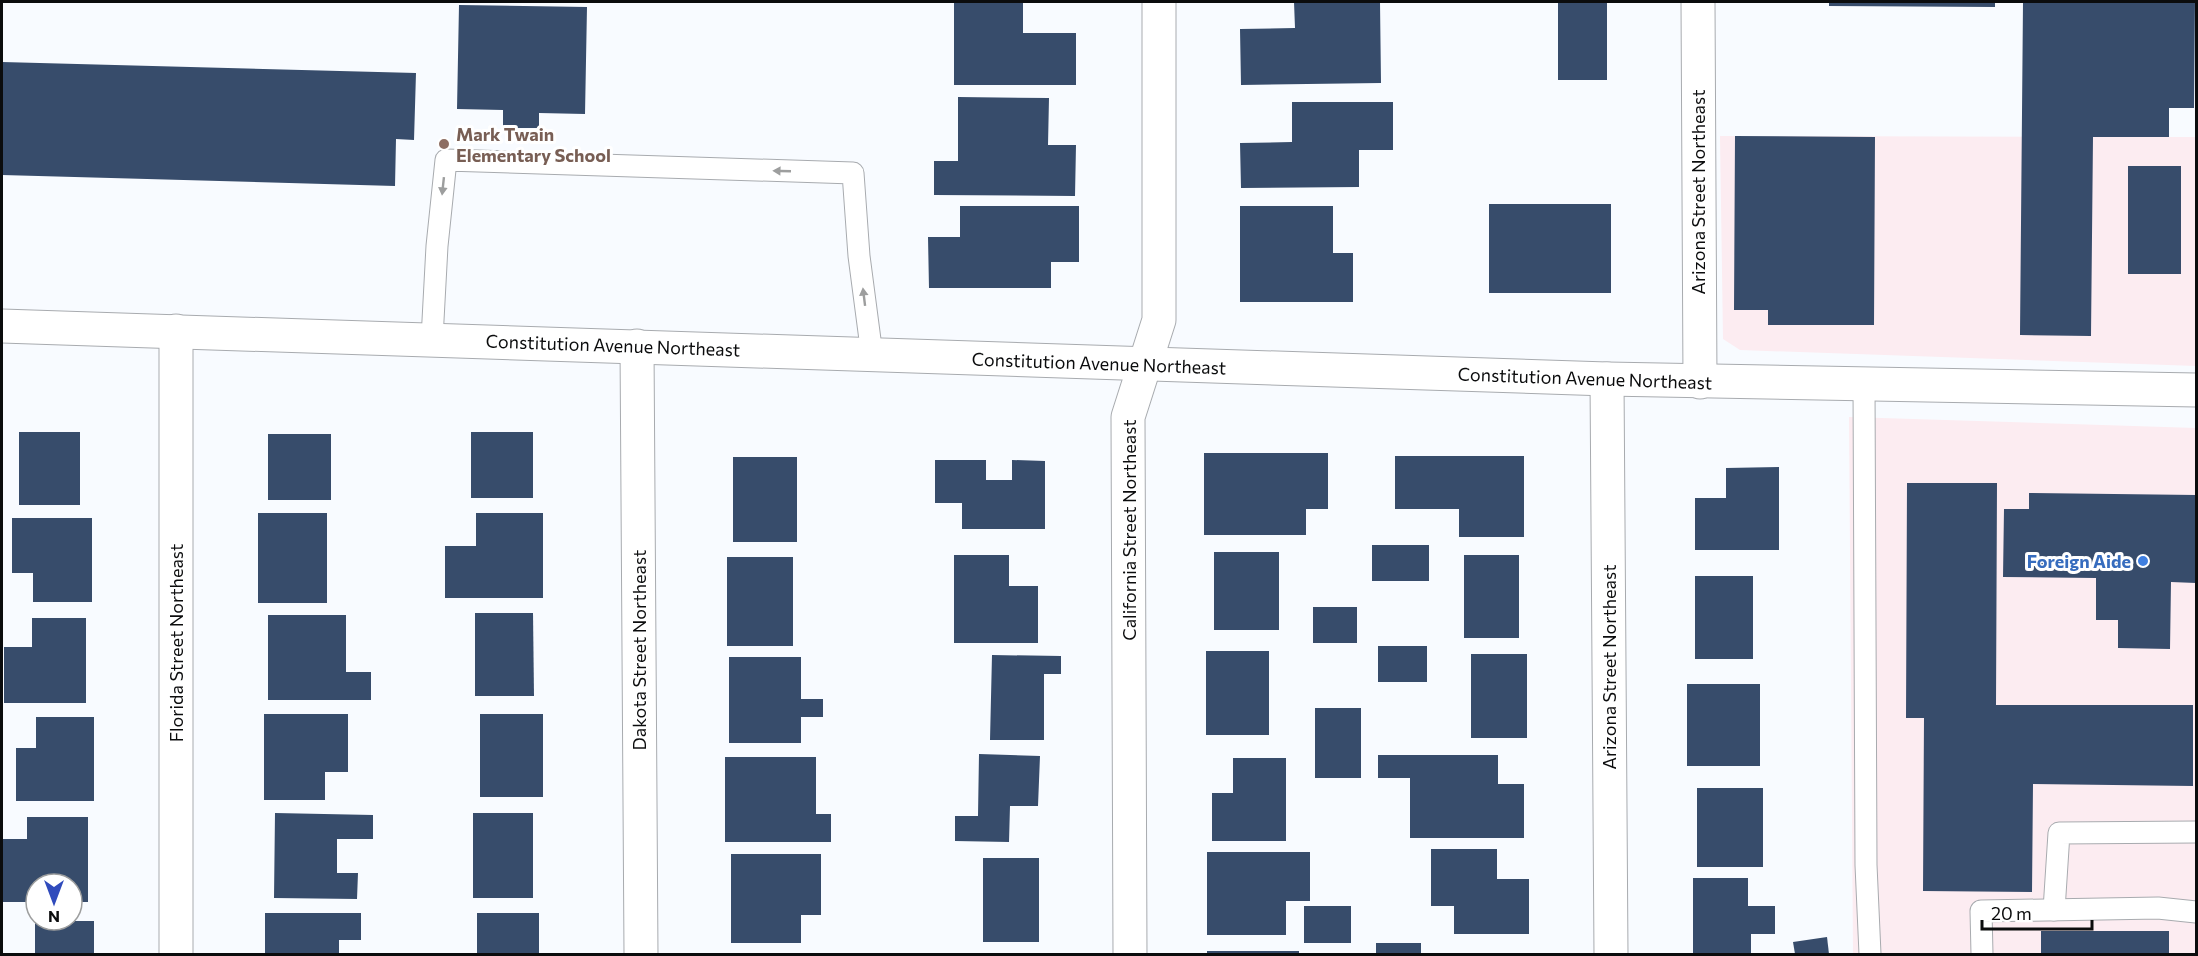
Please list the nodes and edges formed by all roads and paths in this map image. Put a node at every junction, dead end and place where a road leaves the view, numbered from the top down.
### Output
1 (1159, 2) edge
2 (1698, 2) edge
3 (2, 326) edge
4 (176, 331) junction
5 (432, 339) junction
6 (637, 346) junction
7 (872, 355) junction
8 (1145, 365) junction
9 (1607, 379) junction
10 (1700, 382) junction
11 (1864, 385) junction
12 (2196, 390) edge
13 (2196, 832) edge
14 (2054, 910) junction
15 (2196, 912) edge
16 (176, 954) edge
17 (641, 954) edge
18 (1130, 954) edge
19 (1611, 954) edge
20 (1870, 954) edge
21 (1982, 954) edge

1 - 8 street, California Street Northeast
2 - 10 street, Arizona Street Northeast
3 - 4 street, Constitution Avenue Northeast
4 - 5 street, Constitution Avenue Northeast
4 - 16 street, Florida Street Northeast
5 - 6 street, Constitution Avenue Northeast
7 -> 5 lane
6 - 7 street, Constitution Avenue Northeast
6 - 17 street, Dakota Street Northeast
7 - 8 street, Constitution Avenue Northeast
8 - 9 street, Constitution Avenue Northeast
8 - 18 street, California Street Northeast
9 - 10 street, Constitution Avenue Northeast
9 - 19 street, Arizona Street Northeast
10 - 11 street, Constitution Avenue Northeast
11 - 12 street, Constitution Avenue Northeast
11 - 20 lane
13 - 14 lane
14 - 15 lane
14 - 21 lane

